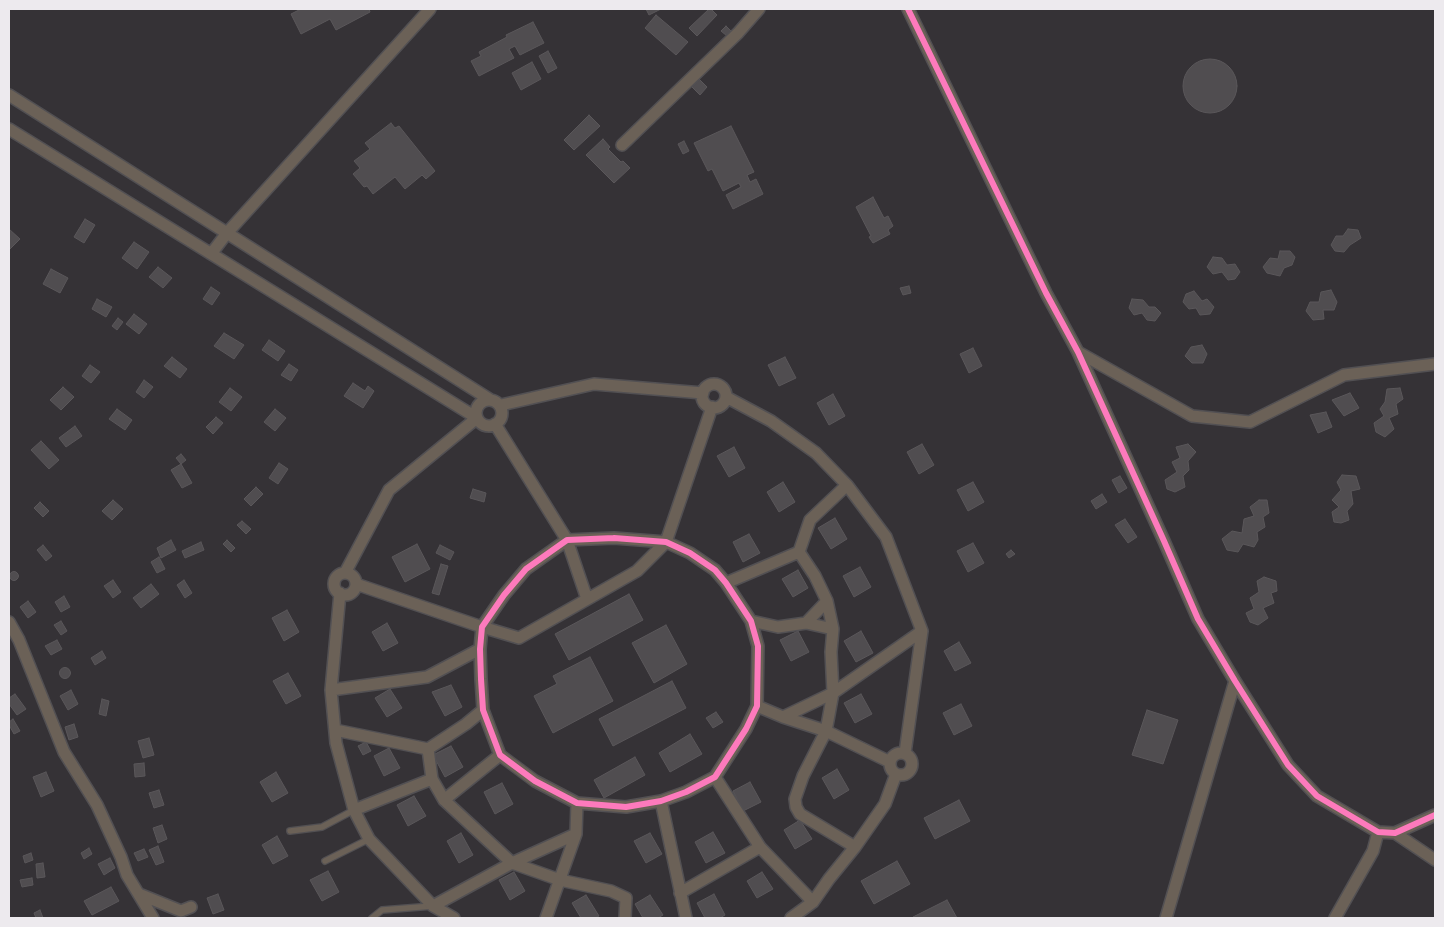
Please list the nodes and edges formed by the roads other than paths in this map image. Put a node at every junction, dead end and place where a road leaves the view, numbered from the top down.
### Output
1 (430, 9) edge
2 (759, 9) edge
3 (908, 9) edge
4 (9, 95) edge
5 (9, 129) edge
6 (622, 145) dead end
7 (227, 233) junction
8 (211, 254) junction
9 (1078, 352) junction
10 (1435, 364) edge
11 (703, 393) junction
12 (726, 397) junction
13 (489, 399) junction
14 (501, 405) junction
15 (712, 408) junction
16 (477, 418) junction
17 (495, 424) junction
18 (847, 485) junction
19 (567, 540) junction
20 (666, 542) junction
21 (799, 552) junction
22 (345, 573) junction
23 (726, 583) junction
24 (356, 584) junction
25 (340, 593) junction
26 (587, 599) junction
27 (827, 601) junction
28 (751, 621) junction
29 (9, 622) edge
30 (806, 623) junction
31 (482, 627) junction
32 (833, 629) junction
33 (922, 631) junction
34 (480, 649) junction
35 (1234, 681) junction
36 (331, 690) junction
37 (833, 693) junction
38 (757, 706) junction
39 (483, 710) junction
40 (783, 717) junction
41 (335, 730) junction
42 (826, 731) junction
43 (428, 749) junction
44 (905, 754) junction
45 (500, 755) junction
46 (890, 762) junction
47 (896, 774) junction
48 (715, 777) junction
49 (432, 778) junction
50 (444, 800) junction
51 (661, 801) junction
52 (577, 803) junction
53 (354, 810) junction
54 (1435, 815) edge
55 (290, 830) dead end
56 (1378, 832) junction
57 (1395, 833) junction
58 (576, 834) junction
59 (369, 839) junction
60 (760, 847) junction
61 (856, 847) junction
62 (1435, 860) edge
63 (325, 861) dead end
64 (512, 862) junction
65 (560, 880) junction
66 (139, 894) junction
67 (680, 894) junction
68 (813, 902) junction
69 (432, 906) junction
70 (191, 907) dead end
71 (153, 918) edge
72 (372, 918) edge
73 (454, 918) edge
74 (546, 918) edge
75 (625, 918) edge
76 (686, 918) edge
77 (791, 918) edge
78 (1166, 918) edge
79 (1336, 918) edge

1 - 7 street
2 - 6 street
3 - 9 street
4 - 7 street
5 - 8 street
7 - 8 street
7 - 13 street
8 - 16 street
9 - 10 street
9 - 35 street
11 - 12 street
11 - 14 street
11 - 15 street
12 - 15 street
12 - 18 street
13 - 14 street
13 - 16 street
14 - 17 street
15 - 20 street
16 - 17 street
16 - 22 street
17 - 19 street
18 - 21 street
18 - 33 street
19 - 20 street
19 - 26 street
19 - 31 street
20 - 23 street
20 - 26 street
21 - 23 street
21 - 27 street
22 - 24 street
22 - 25 street
23 - 28 street
24 - 25 street
24 - 31 street
25 - 36 street
26 - 31 street
27 - 30 street
27 - 32 street
28 - 30 street
28 - 38 street
29 - 66 street
30 - 32 street
31 - 34 street
32 - 37 street
33 - 37 street
33 - 44 street
34 - 36 street
34 - 39 street
35 - 56 street
35 - 78 street
36 - 41 street
37 - 40 street
37 - 42 street
38 - 40 street
38 - 48 street
39 - 43 street
39 - 45 street
40 - 42 street
41 - 43 street
41 - 53 street
42 - 46 street
42 - 61 street
43 - 49 street
44 - 46 street
44 - 47 street
45 - 50 street
45 - 52 street
46 - 47 street
47 - 61 street
48 - 51 street
48 - 60 street
49 - 50 street
49 - 53 street
50 - 64 street
51 - 52 street
51 - 67 street
52 - 58 street
53 - 55 lane
53 - 59 street
54 - 57 street
56 - 57 street
56 - 79 street
57 - 62 street
58 - 64 street
58 - 65 street
59 - 63 lane
59 - 69 street
60 - 67 street
60 - 68 street
61 - 68 street
64 - 65 street
64 - 69 street
65 - 74 street
65 - 75 street
66 - 70 street
66 - 71 street
67 - 76 street
68 - 77 street
69 - 72 lane
69 - 73 street

